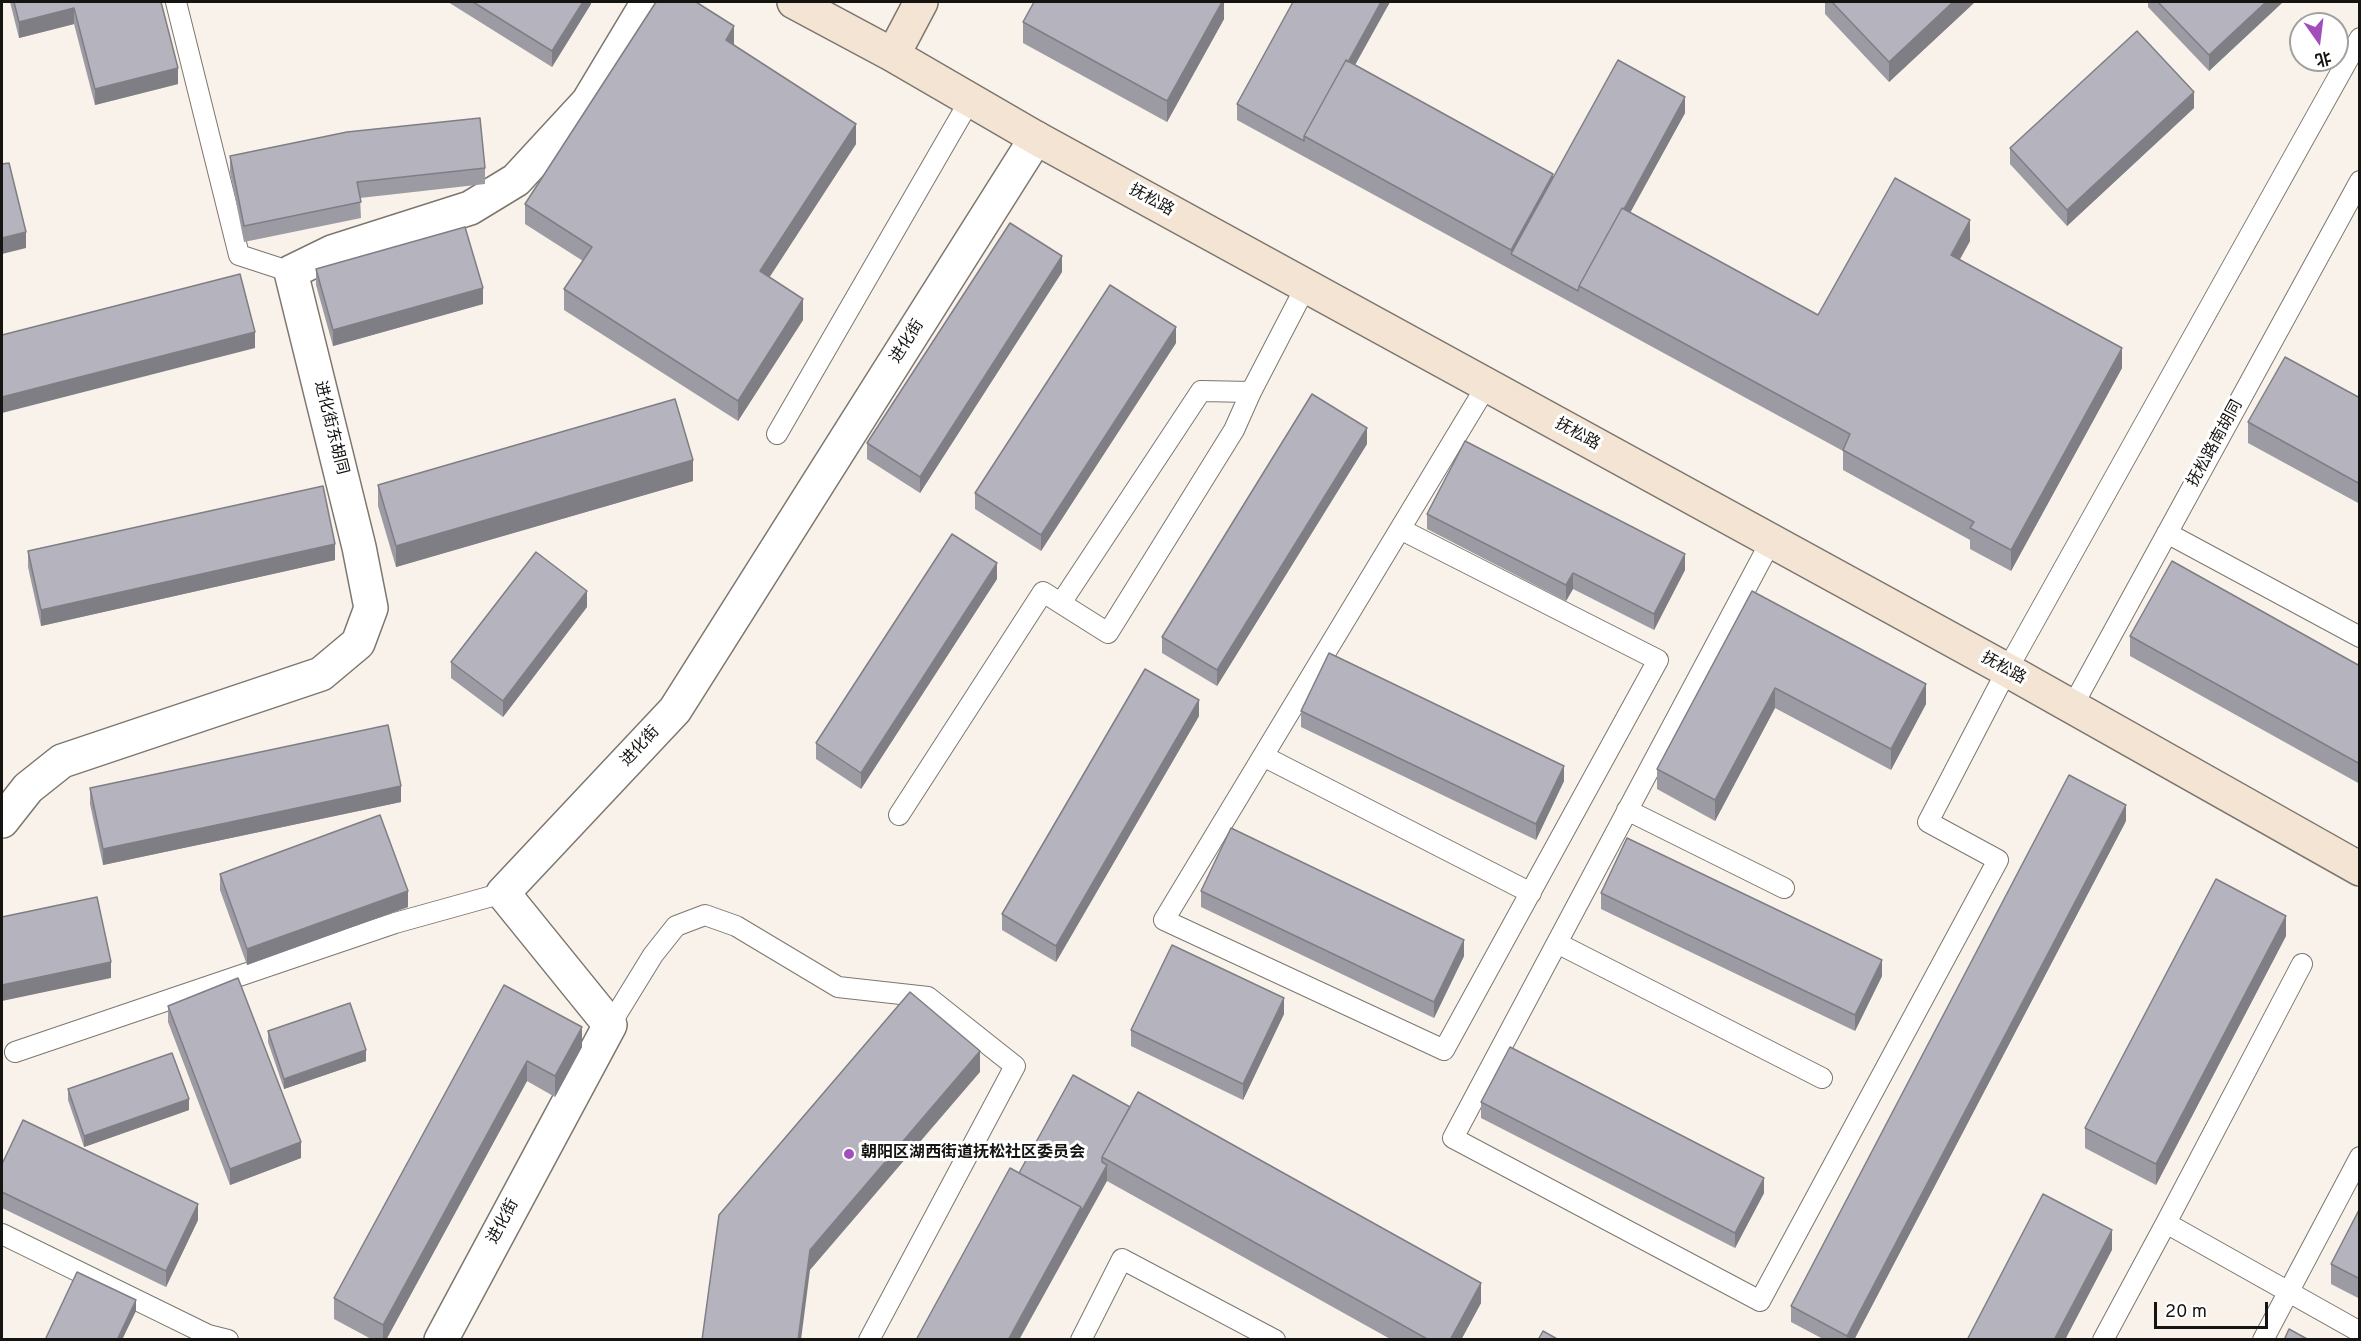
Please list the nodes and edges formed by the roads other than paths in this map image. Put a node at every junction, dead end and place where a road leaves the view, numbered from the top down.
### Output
1 (176, 2) edge
2 (648, 2) edge
3 (794, 2) edge
4 (921, 2) edge
5 (2360, 38) edge
6 (893, 55) junction
7 (970, 100) junction
8 (1036, 138) junction
9 (2360, 181) edge
10 (291, 272) junction
11 (1306, 286) junction
12 (1486, 385) junction
13 (1251, 392) junction
14 (777, 434) dead end
15 (1400, 529) junction
16 (2168, 533) junction
17 (1771, 541) junction
18 (1061, 603) junction
19 (2360, 637) edge
20 (2007, 670) junction
21 (2072, 707) junction
22 (1263, 756) junction
23 (1628, 810) junction
24 (899, 815) dead end
25 (2, 821) edge
26 (2360, 869) edge
27 (1784, 888) dead end
28 (503, 893) junction
29 (1531, 893) junction
30 (1557, 943) junction
31 (2302, 964) dead end
32 (610, 1025) junction
33 (15, 1052) dead end
34 (1822, 1078) dead end
35 (2360, 1157) edge
36 (2166, 1224) junction
37 (2, 1234) edge
38 (2288, 1292) junction
39 (2360, 1332) edge
40 (228, 1340) edge
41 (441, 1340) edge
42 (869, 1340) edge
43 (1081, 1340) edge
44 (1275, 1340) edge
45 (2103, 1340) edge
46 (2263, 1340) edge

1 - 10 lane
2 - 10 street
3 - 6 street, 抚松路
4 - 6 street
5 - 20 lane
6 - 7 street, 抚松路
7 - 8 street, 抚松路
7 - 14 lane
8 - 11 street, 抚松路
8 - 28 street, 进化街
9 - 16 lane, 抚松路南胡同
10 - 25 street, 进化街东胡同
11 - 12 street, 抚松路
11 - 13 lane
12 - 15 lane
12 - 17 street, 抚松路
13 - 18 lane
13 - 18 lane
15 - 22 lane
15 - 29 lane
16 - 19 lane
16 - 21 lane, 抚松路南胡同
17 - 20 street, 抚松路
17 - 23 lane
18 - 24 lane
20 - 21 street, 抚松路
20 - 30 lane
21 - 26 street, 抚松路
22 - 29 lane
22 - 29 lane
23 - 27 lane
23 - 30 lane
28 - 32 street
28 - 33 lane
30 - 34 lane
31 - 36 lane
32 - 41 street, 进化街
32 - 42 lane
35 - 38 lane
36 - 38 lane
36 - 45 lane
37 - 40 lane
38 - 39 lane
38 - 46 lane
43 - 44 lane

